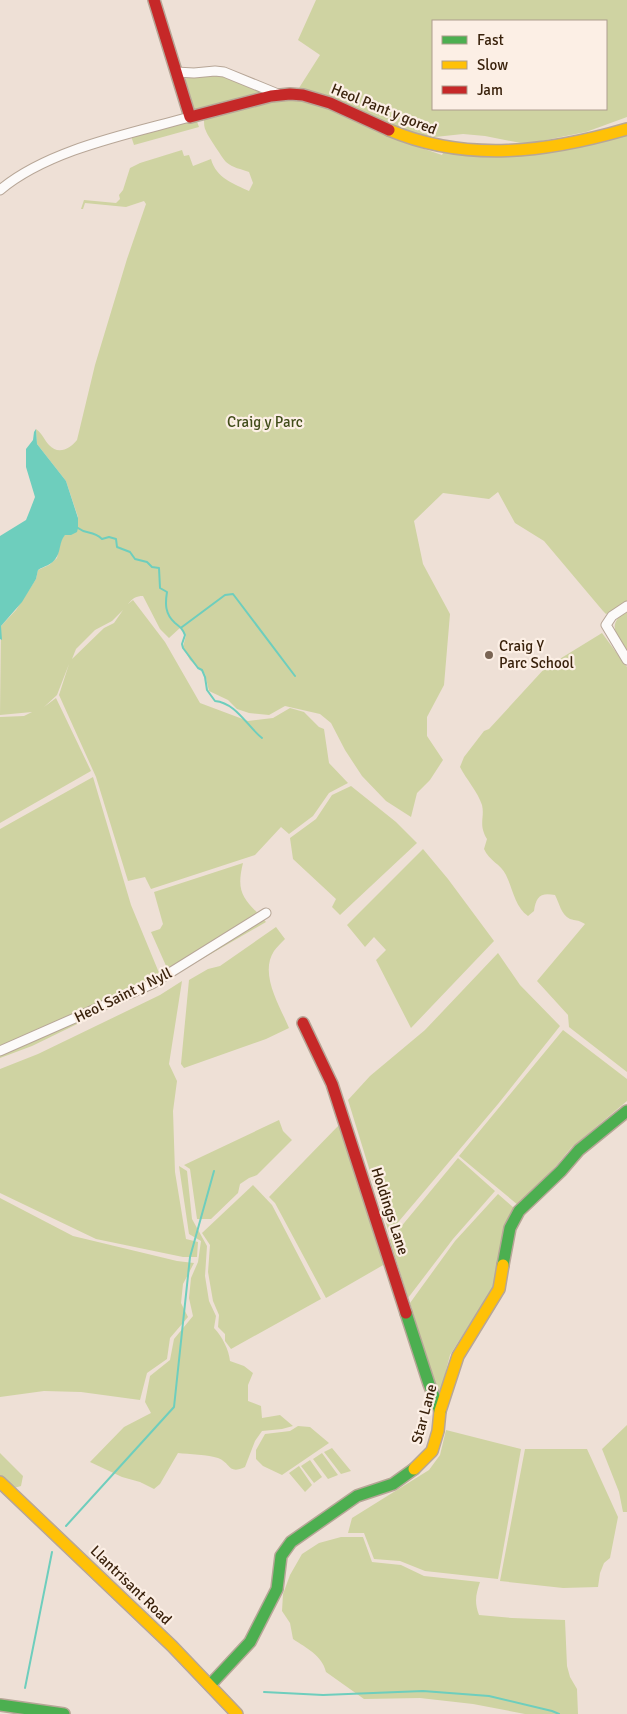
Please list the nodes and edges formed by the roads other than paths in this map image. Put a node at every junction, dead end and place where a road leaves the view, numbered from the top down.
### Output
1 (154, 0) edge
2 (176, 72) junction
3 (279, 94) junction
4 (190, 117) junction
5 (627, 129) edge
6 (0, 190) edge
7 (627, 606) edge
8 (627, 660) edge
9 (266, 913) dead end
10 (303, 1023) dead end
11 (0, 1051) edge
12 (627, 1110) edge
13 (440, 1412) junction
14 (0, 1482) edge
15 (210, 1685) junction
16 (0, 1705) edge
17 (64, 1714) edge
18 (237, 1714) edge

1 - 2 main road
2 - 3 street
2 - 4 main road
3 - 4 main road, Heol Pant y gored
3 - 5 main road, Heol Pant y gored
4 - 6 street, Heol Pant y gored
7 - 8 street
9 - 11 street, Heol Saint y Nyll
10 - 13 main road, Holdings Lane
12 - 13 main road, Star Lane
13 - 15 main road, Star Lane
14 - 15 main road, Llantrisant Road
15 - 18 main road, Llantrisant Road
16 - 17 main road

